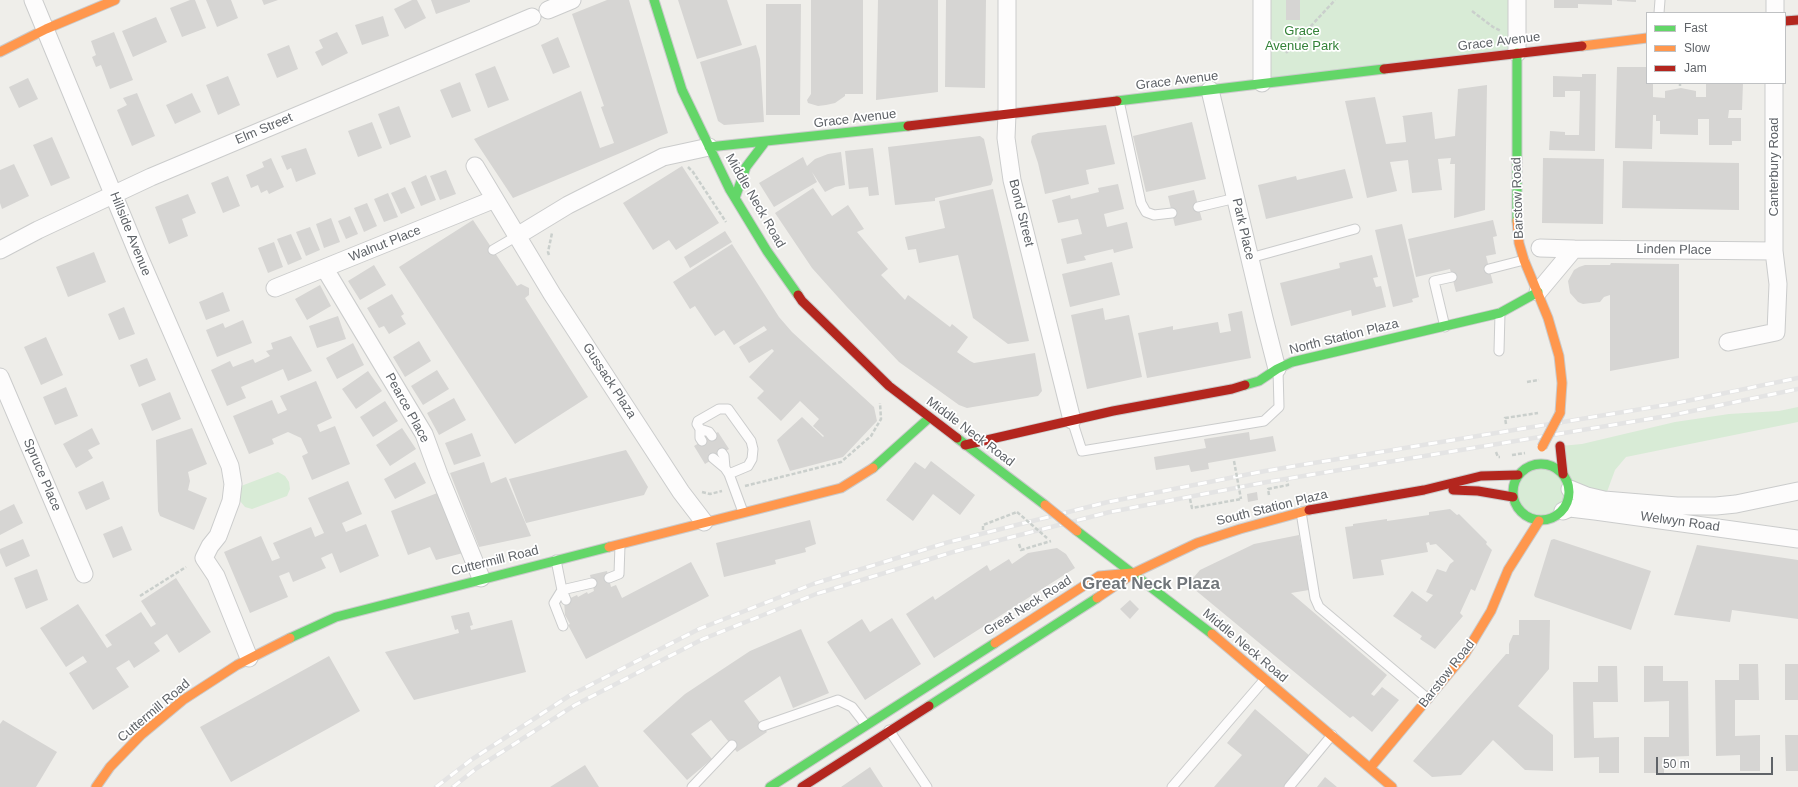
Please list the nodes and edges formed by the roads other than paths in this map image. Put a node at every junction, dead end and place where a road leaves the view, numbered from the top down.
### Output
1 (33, 0) edge
2 (115, 0) edge
3 (572, 0) edge
4 (654, 0) edge
5 (1007, 0) edge
6 (1262, 0) edge
7 (1518, 0) edge
8 (1660, 0) edge
9 (1775, 0) edge
10 (548, 10) dead end
11 (1660, 12) edge
12 (1775, 12) edge
13 (532, 17) dead end
14 (1798, 20) edge
15 (1786, 21) edge
16 (46, 30) junction
17 (1646, 38) edge
18 (0, 52) edge
19 (1517, 53) junction
20 (1262, 83) junction
21 (1774, 84) edge
22 (1210, 90) junction
23 (1119, 101) junction
24 (1007, 114) junction
25 (765, 142) junction
26 (709, 147) junction
27 (475, 166) dead end
28 (115, 195) junction
29 (735, 198) junction
30 (1236, 198) junction
31 (495, 199) junction
32 (1198, 207) dead end
33 (1172, 213) dead end
34 (1355, 229) dead end
35 (518, 236) junction
36 (1540, 248) dead end
37 (1574, 249) junction
38 (0, 250) edge
39 (493, 250) dead end
40 (1774, 251) junction
41 (1250, 258) junction
42 (1524, 260) junction
43 (325, 269) junction
44 (1489, 269) dead end
45 (1452, 277) dead end
46 (275, 288) dead end
47 (1538, 292) junction
48 (1500, 312) junction
49 (1445, 327) junction
50 (1728, 342) dead end
51 (1499, 351) dead end
52 (1278, 368) junction
53 (0, 377) edge
54 (1560, 413) junction
55 (929, 418) junction
56 (1072, 420) junction
57 (700, 429) junction
58 (712, 436) dead end
59 (702, 441) dead end
60 (965, 445) junction
61 (722, 453) dead end
62 (713, 458) dead end
63 (1529, 466) junction
64 (727, 471) junction
65 (1518, 475) junction
66 (1567, 482) junction
67 (1424, 490) junction
68 (1798, 490) edge
69 (1513, 497) junction
70 (1518, 509) junction
71 (1562, 511) junction
72 (743, 512) junction
73 (1301, 512) junction
74 (1540, 521) junction
75 (704, 522) junction
76 (1516, 522) dead end
77 (1798, 539) edge
78 (620, 543) junction
79 (1512, 547) dead end
80 (556, 560) junction
81 (1508, 570) junction
82 (1134, 573) junction
83 (84, 574) dead end
84 (481, 578) junction
85 (609, 578) dead end
86 (592, 583) dead end
87 (562, 590) junction
88 (566, 600) dead end
89 (563, 626) dead end
90 (249, 658) junction
91 (1265, 679) junction
92 (1428, 699) junction
93 (880, 716) junction
94 (866, 725) junction
95 (763, 726) dead end
96 (889, 730) junction
97 (1332, 735) junction
98 (732, 745) dead end
99 (1370, 768) junction
100 (96, 787) edge
101 (692, 787) edge
102 (770, 787) edge
103 (802, 787) edge
104 (927, 787) edge
105 (1172, 787) edge
106 (1289, 787) edge
107 (1392, 787) edge

1 - 16 street, Hillside Avenue
2 - 16 street
3 - 10 street
4 - 26 street, Middle Neck Road
5 - 24 street, Bond Street
6 - 20 street
7 - 19 street, Barstow Road
8 - 11 lane
9 - 12 street
13 - 28 street, Elm Street
14 - 15 street
16 - 18 street
16 - 28 street, Hillside Avenue
17 - 19 street, Grace Avenue
19 - 20 street, Grace Avenue
19 - 42 street, Barstow Road
20 - 22 street, Grace Avenue
21 - 40 street, Canterbury Road
22 - 23 street, Grace Avenue
22 - 30 street, Park Place
23 - 24 street, Grace Avenue
23 - 33 lane
24 - 25 street, Grace Avenue
24 - 56 street, Bond Street
25 - 26 street, Grace Avenue
25 - 29 street
26 - 29 street, Middle Neck Road
26 - 35 street
27 - 31 street, Gussack Plaza
28 - 38 street, Elm Street
28 - 90 street, Hillside Avenue
29 - 55 street, Middle Neck Road
30 - 32 lane
30 - 41 street, Park Place
31 - 35 street, Gussack Plaza
31 - 43 street, Walnut Place
34 - 41 lane
35 - 39 lane
35 - 75 street, Gussack Plaza
36 - 37 street, Linden Place
37 - 40 street, Linden Place
37 - 47 street
40 - 50 street, Canterbury Road
41 - 52 street, Park Place
42 - 44 lane
42 - 47 street, Barstow Road
43 - 46 street, Walnut Place
43 - 84 street, Pearce Place
45 - 49 lane
47 - 48 street, North Station Plaza
47 - 54 street, Barstow Road
48 - 49 street, North Station Plaza
48 - 51 lane
49 - 52 street, North Station Plaza
52 - 56 street, North Station Plaza
52 - 56 lane
53 - 83 street, Spruce Place
54 - 63 street, Barstow Road, bridge
54 - 66 street, Barstow Road
55 - 60 street, Middle Neck Road
55 - 72 street, Cuttermill Road
56 - 60 street, North Station Plaza
57 - 58 lane
57 - 59 lane
57 - 64 lane
60 - 82 street, Middle Neck Road, bridge
61 - 64 lane
62 - 64 lane
63 - 65 street
63 - 66 street
64 - 72 lane
65 - 67 street, South Station Plaza
65 - 69 street
66 - 68 street, Welwyn Road
66 - 71 street
67 - 69 street, South Station Plaza
67 - 73 street, South Station Plaza
69 - 70 street
70 - 74 street
70 - 76 street
71 - 74 street
71 - 77 street, Welwyn Road
72 - 75 street, Cuttermill Road
73 - 82 street, South Station Plaza
73 - 92 lane
74 - 81 street, Barstow Road
75 - 78 street, Cuttermill Road
78 - 80 street, Cuttermill Road
78 - 85 lane
79 - 81 street, Barstow Road
80 - 84 street, Cuttermill Road
80 - 87 lane
81 - 92 street, Barstow Road
82 - 91 street, Middle Neck Road
82 - 93 street, Great Neck Road
82 - 96 street
84 - 90 street, Cuttermill Road
86 - 87 lane
87 - 88 lane
87 - 89 lane
90 - 100 street, Cuttermill Road
91 - 97 street, Middle Neck Road
91 - 105 lane
92 - 99 street, Barstow Road
93 - 94 street, Great Neck Road
93 - 96 lane
94 - 95 lane
94 - 102 street, Great Neck Road
96 - 103 street
96 - 104 lane
97 - 99 street, Middle Neck Road
97 - 106 lane
98 - 101 lane
99 - 107 street, Middle Neck Road

